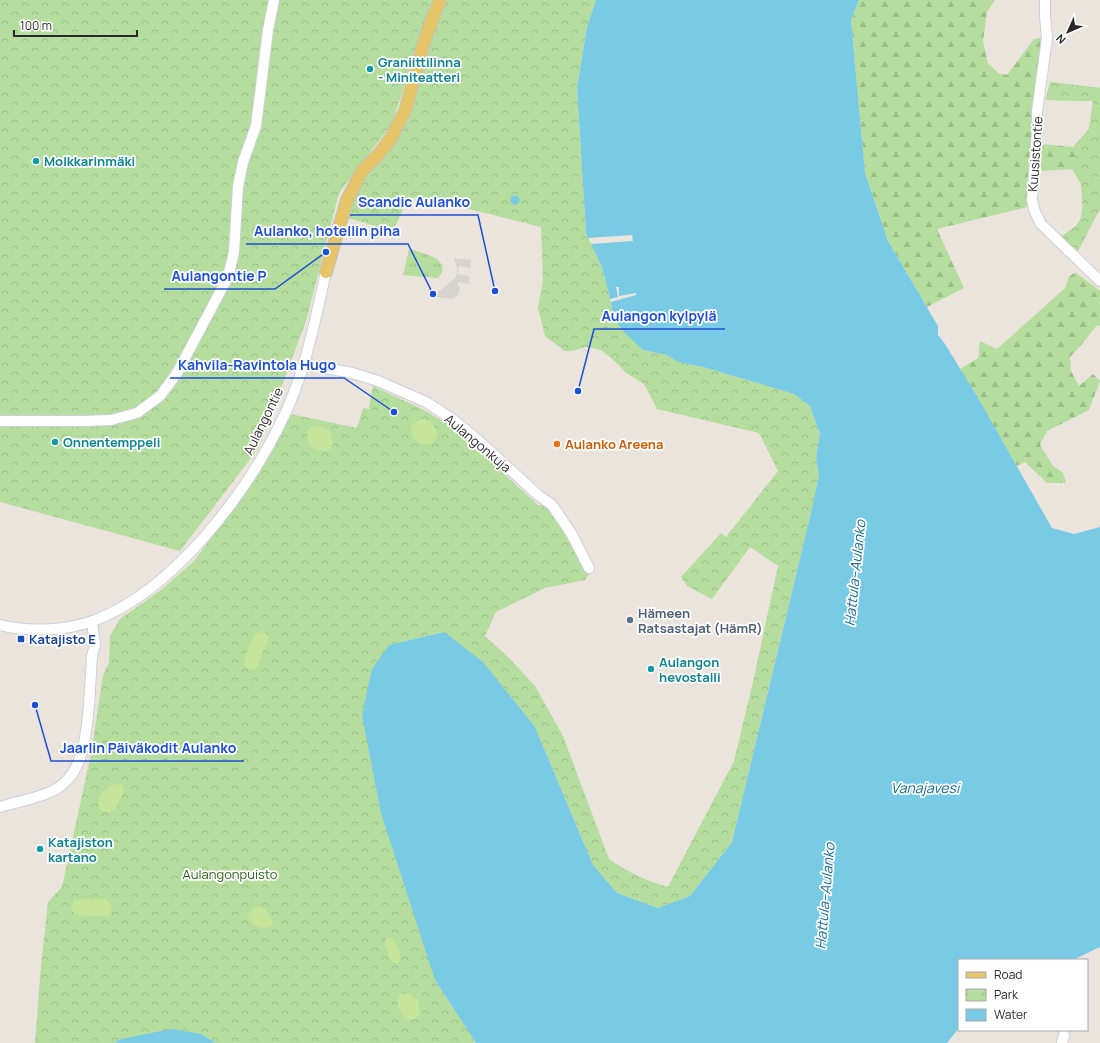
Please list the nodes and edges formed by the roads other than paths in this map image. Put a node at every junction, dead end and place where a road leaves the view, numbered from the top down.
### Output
1 (274, 0) edge
2 (440, 0) edge
3 (1045, 1) edge
4 (326, 272) joint
5 (1100, 281) edge
6 (304, 364) junction
7 (0, 421) edge
8 (589, 568) dead end
9 (92, 621) junction
10 (0, 624) edge
11 (0, 807) edge

1 - 7 street
2 - 4 main road, Aulangontie
3 - 5 street, Kuusistontie
4 - 6 street, Aulangontie
6 - 8 street, Aulangonkuja
6 - 9 street, Aulangontie
9 - 10 street, Aulangontie
9 - 11 street

